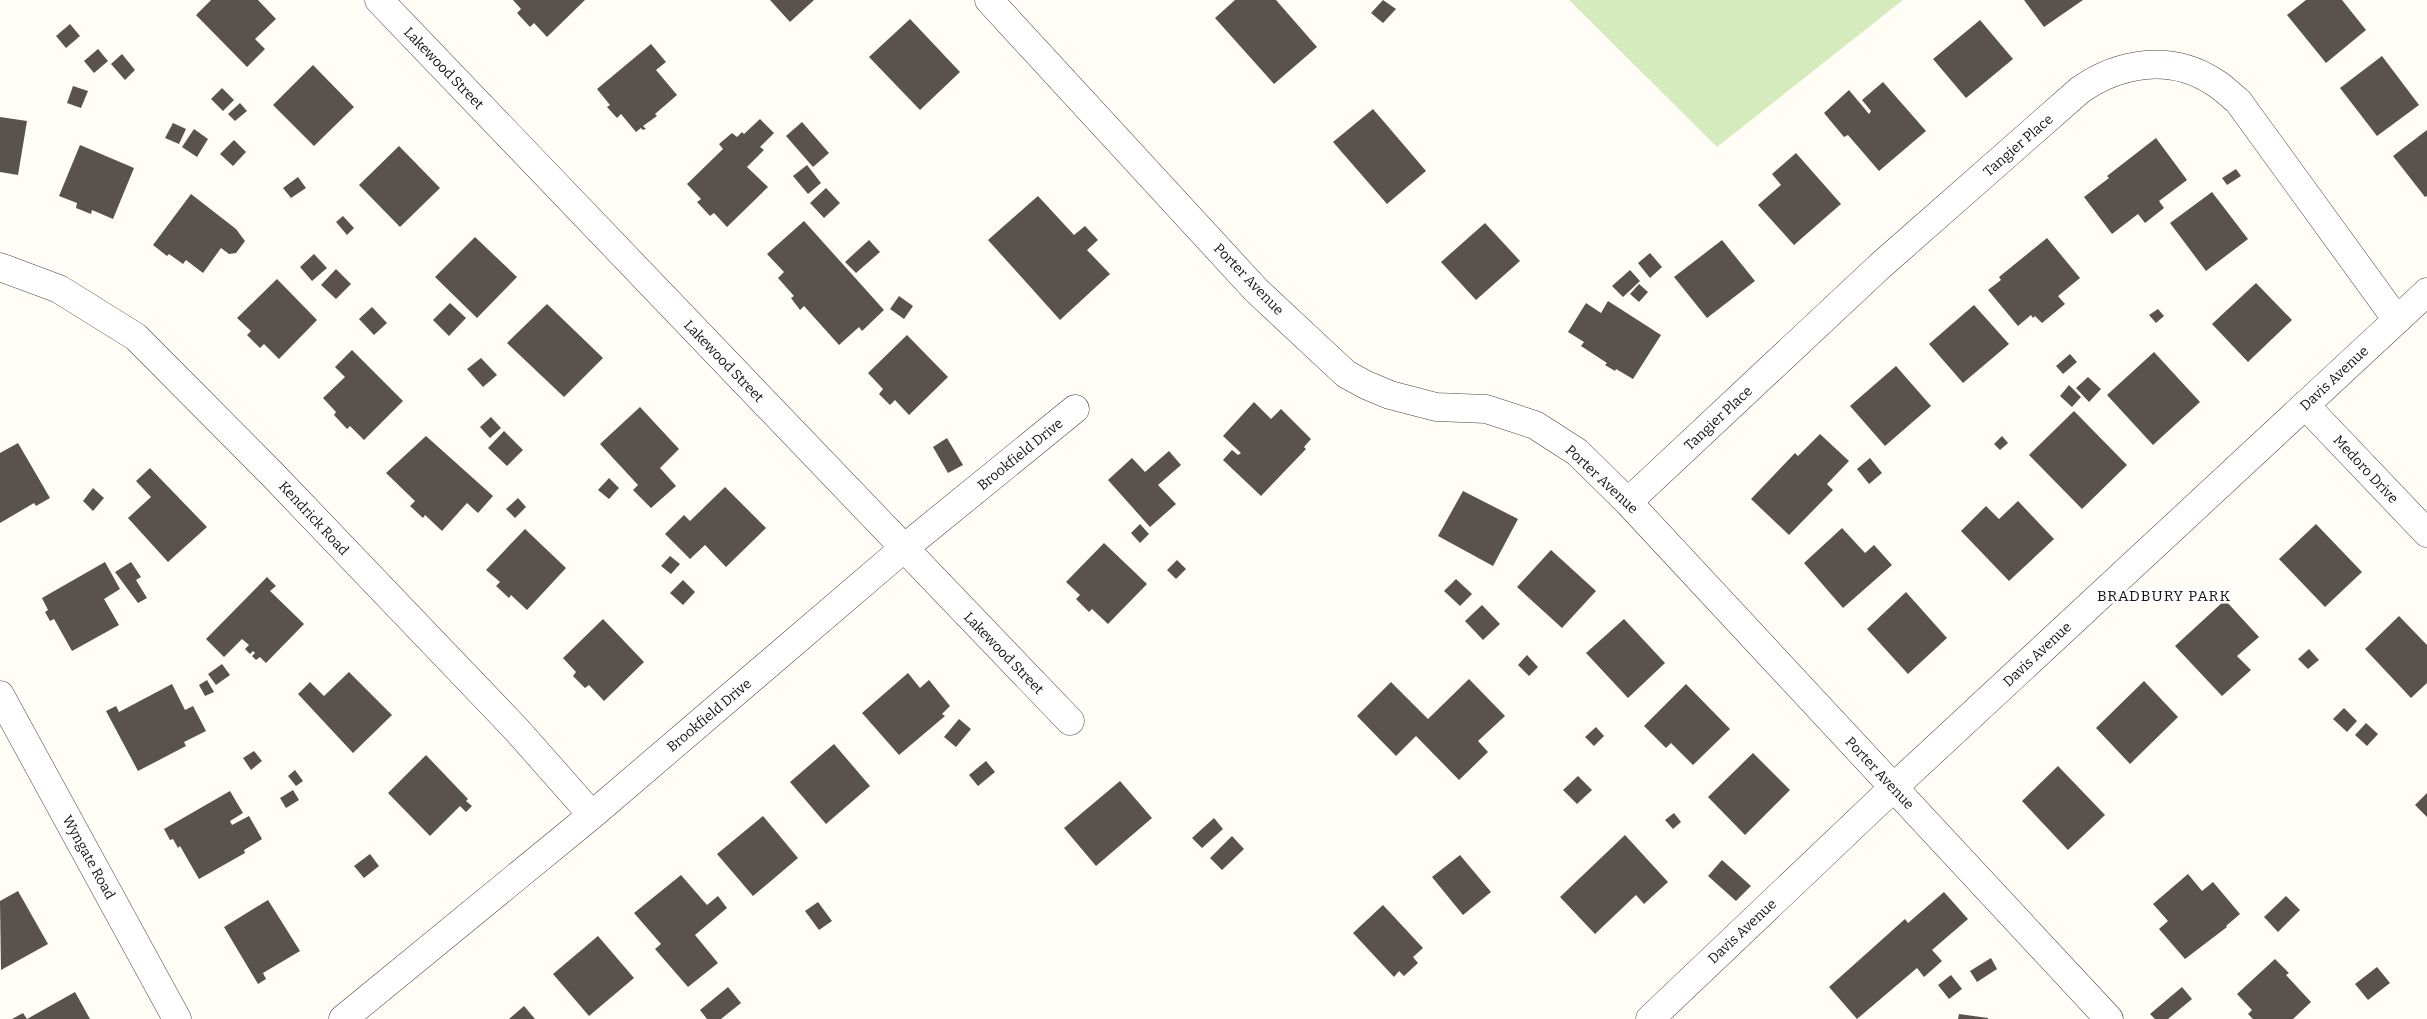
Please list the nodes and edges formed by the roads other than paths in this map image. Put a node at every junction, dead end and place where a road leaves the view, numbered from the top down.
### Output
1 (379, 0) edge
2 (990, 0) edge
3 (0, 267) edge
4 (2427, 292) edge
5 (2397, 320) junction
6 (2305, 405) junction
7 (1075, 409) dead end
8 (1628, 502) junction
9 (2427, 533) edge
10 (904, 549) junction
11 (0, 695) edge
12 (1070, 721) dead end
13 (1893, 788) junction
14 (592, 815) junction
15 (177, 1019) edge
16 (342, 1019) edge
17 (1650, 1019) edge
18 (2109, 1019) edge

1 - 10 street, Lakewood Street
2 - 8 street, Porter Avenue
3 - 14 street, Kendrick Road
4 - 5 street, Davis Avenue
5 - 6 street, Davis Avenue
5 - 8 street, Tangier Place
6 - 9 street, Medoro Drive
6 - 13 street, Davis Avenue
7 - 10 street, Brookfield Drive
8 - 13 street, Porter Avenue
10 - 12 street, Lakewood Street
10 - 14 street, Brookfield Drive
11 - 15 street, Wyngate Road
13 - 17 street, Davis Avenue
13 - 18 street, Porter Avenue
14 - 16 street, Brookfield Drive

